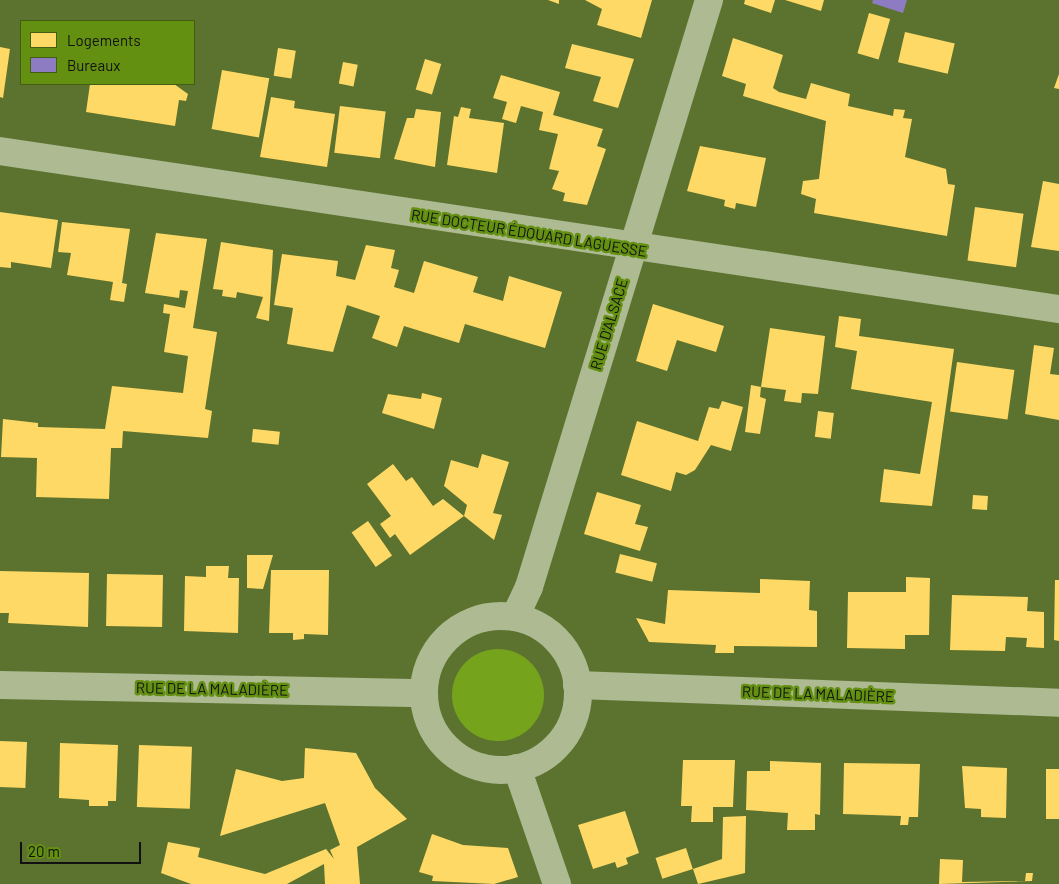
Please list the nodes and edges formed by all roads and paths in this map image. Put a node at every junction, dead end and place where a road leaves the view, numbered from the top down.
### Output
1 (709, 0) edge
2 (0, 151) edge
3 (632, 249) junction
4 (1059, 309) edge
5 (515, 617) junction
6 (577, 684) junction
7 (0, 685) edge
8 (424, 693) junction
9 (1059, 703) edge
10 (518, 768) junction
11 (557, 884) edge

1 - 3 street, RUE D'ALSACE
2 - 3 street, RUE DOCTEUR ÉDOUARD LAGUESSE
3 - 4 street, RUE DOCTEUR ÉDOUARD LAGUESSE
3 - 5 street, RUE D'ALSACE
5 - 6 street
5 - 8 street
6 - 9 street, RUE DE LA MALADIÈRE
6 - 10 street
7 - 8 street, RUE DE LA MALADIÈRE
8 - 10 street
10 - 11 street

